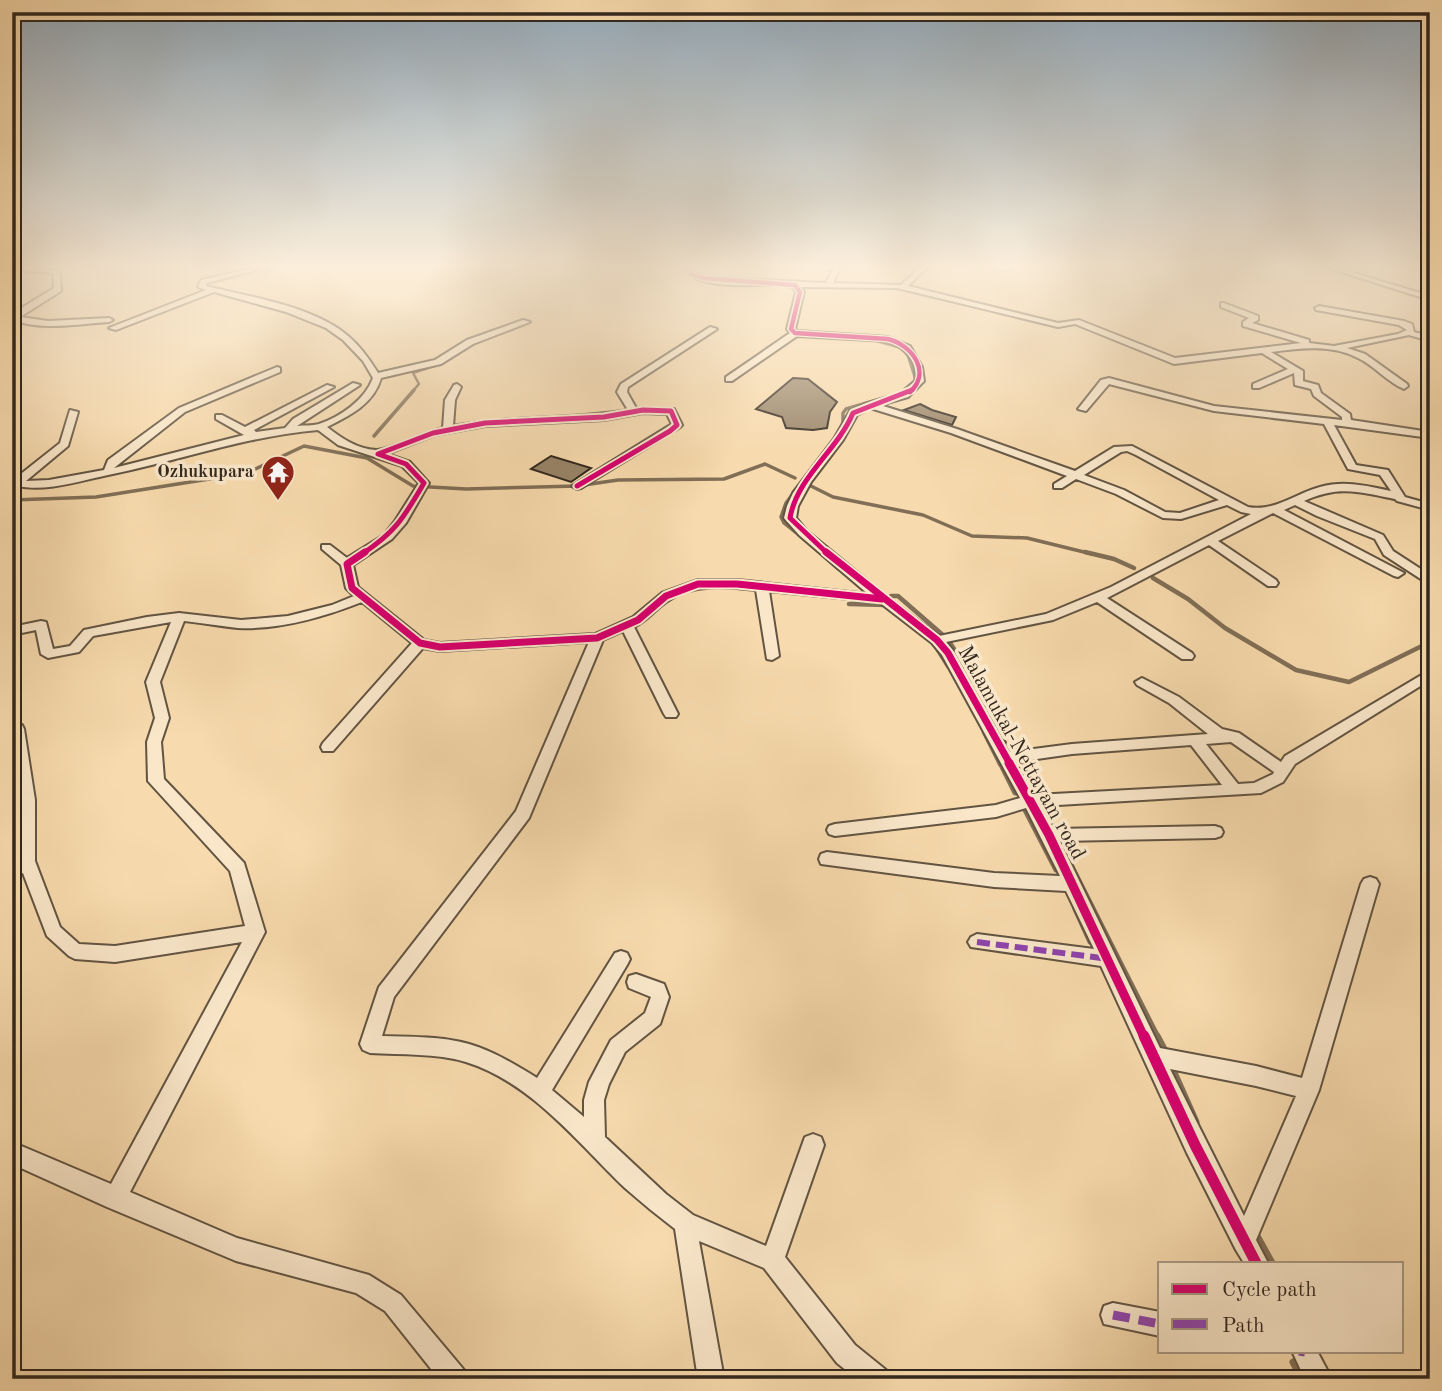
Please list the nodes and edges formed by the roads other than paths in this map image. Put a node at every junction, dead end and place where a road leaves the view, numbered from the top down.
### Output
1 (336, 331) edge
2 (502, 331) edge
3 (710, 331) edge
4 (1096, 331) edge
5 (1268, 331) edge
6 (795, 332) joint
7 (1410, 333) joint
8 (1430, 339) edge
9 (1317, 345) junction
10 (1337, 348) junction
11 (1263, 351) junction
12 (277, 370) dead end
13 (1294, 370) junction
14 (377, 376) junction
15 (729, 379) dead end
16 (356, 385) dead end
17 (1256, 386) dead end
18 (1404, 386) dead end
19 (330, 387) dead end
20 (457, 387) dead end
21 (872, 406) junction
22 (1083, 409) dead end
23 (73, 412) dead end
24 (635, 412) junction
25 (219, 417) dead end
26 (1327, 421) junction
27 (1346, 421) junction
28 (320, 427) junction
29 (289, 429) junction
30 (448, 430) junction
31 (252, 435) junction
32 (1430, 435) edge
33 (377, 454) junction
34 (110, 471) junction
35 (1075, 475) junction
36 (577, 486) dead end
37 (1058, 486) dead end
38 (1399, 496) junction
39 (1228, 500) junction
40 (1294, 500) junction
41 (1430, 507) edge
42 (1274, 509) junction
43 (1262, 513) junction
44 (1209, 540) junction
45 (326, 547) dead end
46 (347, 564) junction
47 (1398, 573) dead end
48 (1430, 581) edge
49 (1272, 583) dead end
50 (762, 587) junction
51 (363, 597) junction
52 (1098, 597) junction
53 (881, 598) junction
54 (179, 617) junction
55 (626, 626) junction
56 (12, 631) edge
57 (597, 638) junction
58 (937, 640) junction
59 (420, 643) junction
60 (772, 656) dead end
61 (1187, 656) dead end
62 (1430, 674) edge
63 (1142, 682) dead end
64 (671, 714) dead end
65 (17, 729) dead end
66 (1234, 737) junction
67 (1194, 739) junction
68 (328, 747) dead end
69 (1005, 758) junction
70 (1283, 771) junction
71 (1234, 790) junction
72 (1029, 801) junction
73 (835, 830) dead end
74 (1215, 832) dead end
75 (1049, 835) junction
76 (827, 859) dead end
77 (20, 867) edge
78 (1073, 884) junction
79 (1370, 884) dead end
80 (256, 932) junction
81 (977, 942) dead end
82 (621, 959) dead end
83 (1109, 959) junction
84 (636, 982) dead end
85 (1156, 1057) junction
86 (1309, 1090) junction
87 (540, 1092) junction
88 (594, 1141) junction
89 (813, 1145) dead end
90 (12, 1153) edge
91 (115, 1199) junction
92 (685, 1223) junction
93 (1244, 1242) junction
94 (772, 1260) junction
95 (1255, 1262) edge
96 (1113, 1315) dead end
97 (1158, 1324) edge
98 (1304, 1352) edge
99 (455, 1379) edge
100 (711, 1379) edge
101 (877, 1379) edge
102 (1319, 1379) edge

1 - 14 street
2 - 14 street
3 - 24 street
4 - 11 street
5 - 9 street
6 - 15 street
6 - 21 street, Malamukal-Nettayam road
7 - 8 street
7 - 10 street
9 - 10 street
9 - 11 street
10 - 18 street
11 - 13 street
12 - 34 street
13 - 17 street
13 - 27 street
14 - 28 street
16 - 29 street
19 - 31 street
20 - 30 street
21 - 35 street
21 - 53 street, Malamukal-Nettayam road
22 - 26 street
23 - 34 street
24 - 30 street
24 - 36 street
25 - 31 street
26 - 27 street
26 - 38 street
27 - 32 street
28 - 29 street
28 - 33 street
29 - 31 street
30 - 33 street
31 - 34 street
33 - 46 street
35 - 37 street
35 - 39 street
35 - 39 street
38 - 40 street
38 - 41 street
39 - 43 street
40 - 42 street
40 - 48 street
42 - 43 street
42 - 47 street
43 - 44 street
44 - 49 street
44 - 52 street
45 - 46 street
46 - 51 street
50 - 53 street
50 - 55 street
50 - 60 street
51 - 54 street
51 - 59 street
52 - 58 street
52 - 61 street
53 - 58 street, Malamukal-Nettayam road
54 - 56 street
54 - 80 street
55 - 57 street
55 - 64 street
57 - 59 street
57 - 87 street
58 - 69 street, Malamukal-Nettayam road
59 - 68 street
62 - 70 street
63 - 66 street
65 - 77 street
66 - 67 street
66 - 70 street
67 - 69 street
67 - 71 street
69 - 72 street, Malamukal-Nettayam road
70 - 71 street
71 - 72 street
72 - 73 street
72 - 75 street, Malamukal-Nettayam road
74 - 75 street
75 - 78 street, Malamukal-Nettayam road
76 - 78 street
77 - 80 street
78 - 83 street, Malamukal-Nettayam road
79 - 86 street
80 - 91 street
81 - 83 street
82 - 87 street
83 - 85 street, Malamukal-Nettayam road
84 - 88 street
85 - 86 street
85 - 93 street, Malamukal-Nettayam road
86 - 93 street
87 - 88 street
88 - 92 street
89 - 94 street
90 - 91 street
91 - 99 street
92 - 94 street
92 - 100 street
93 - 95 street, Malamukal-Nettayam road
94 - 101 street
96 - 97 street
98 - 102 street

